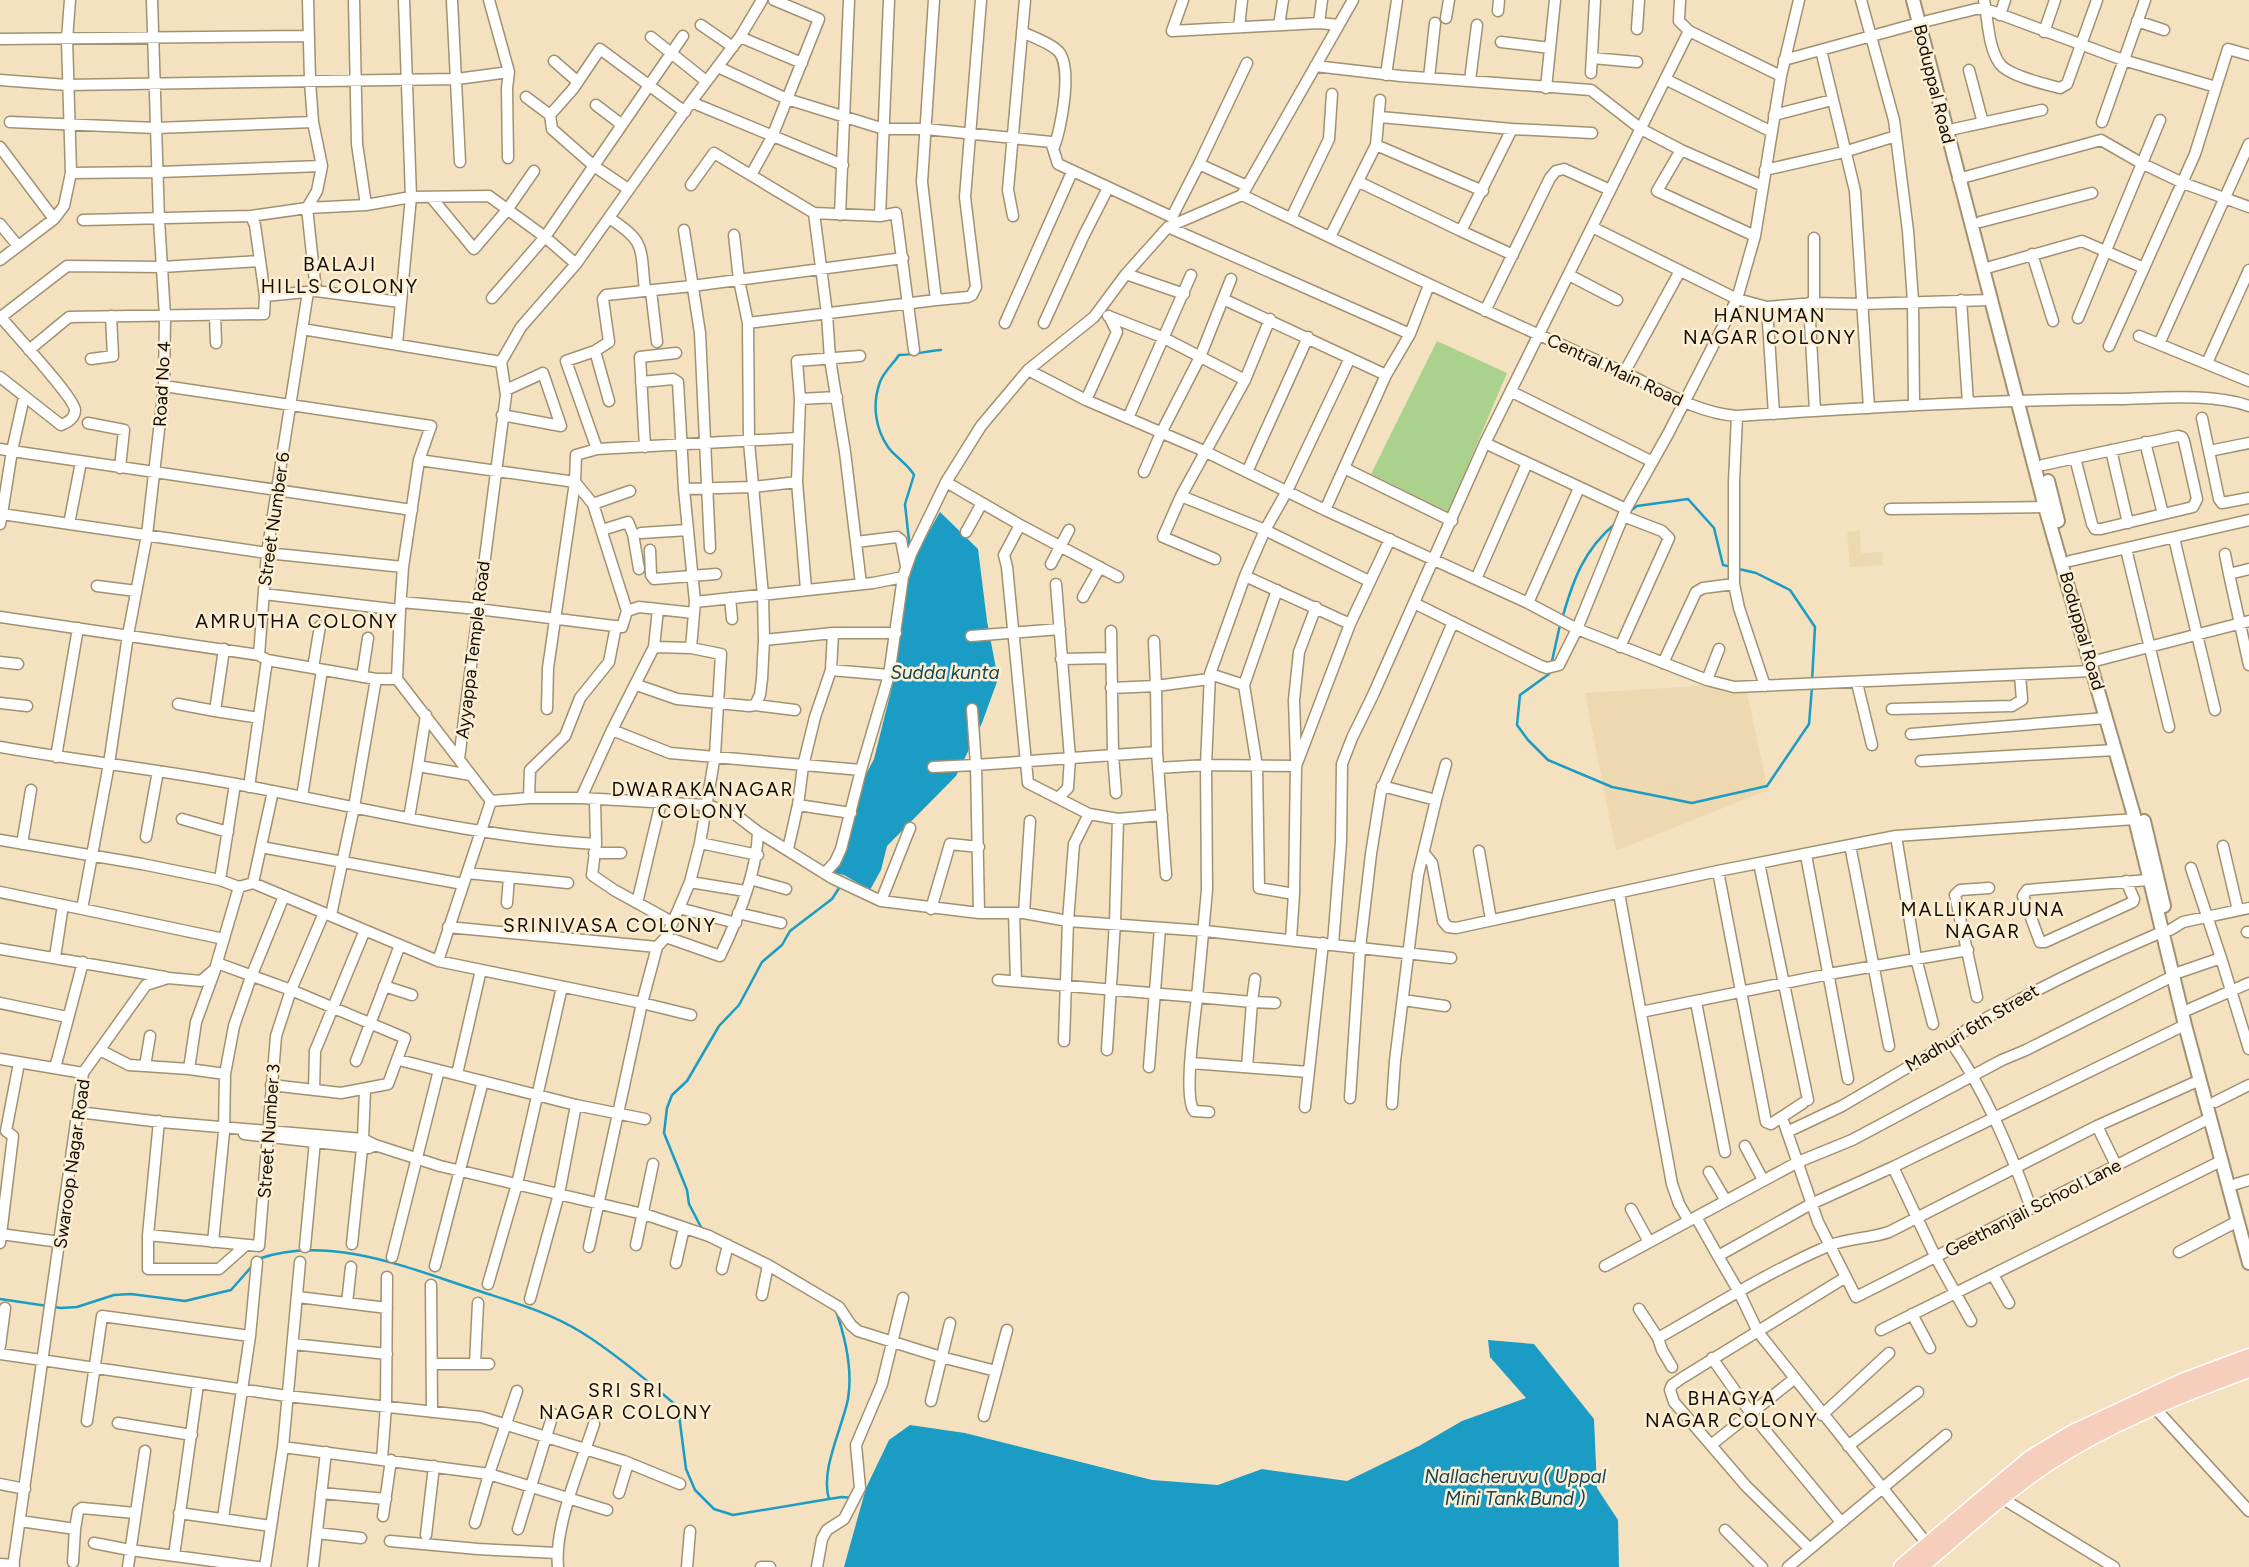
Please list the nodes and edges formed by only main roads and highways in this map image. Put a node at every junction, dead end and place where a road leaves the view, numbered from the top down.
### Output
1 (2249, 1357) edge
2 (2249, 1369) edge
3 (2134, 1410) junction
4 (1902, 1567) edge
5 (1919, 1567) edge

1 - 3 highway
2 - 3 highway
3 - 4 highway
3 - 5 highway

